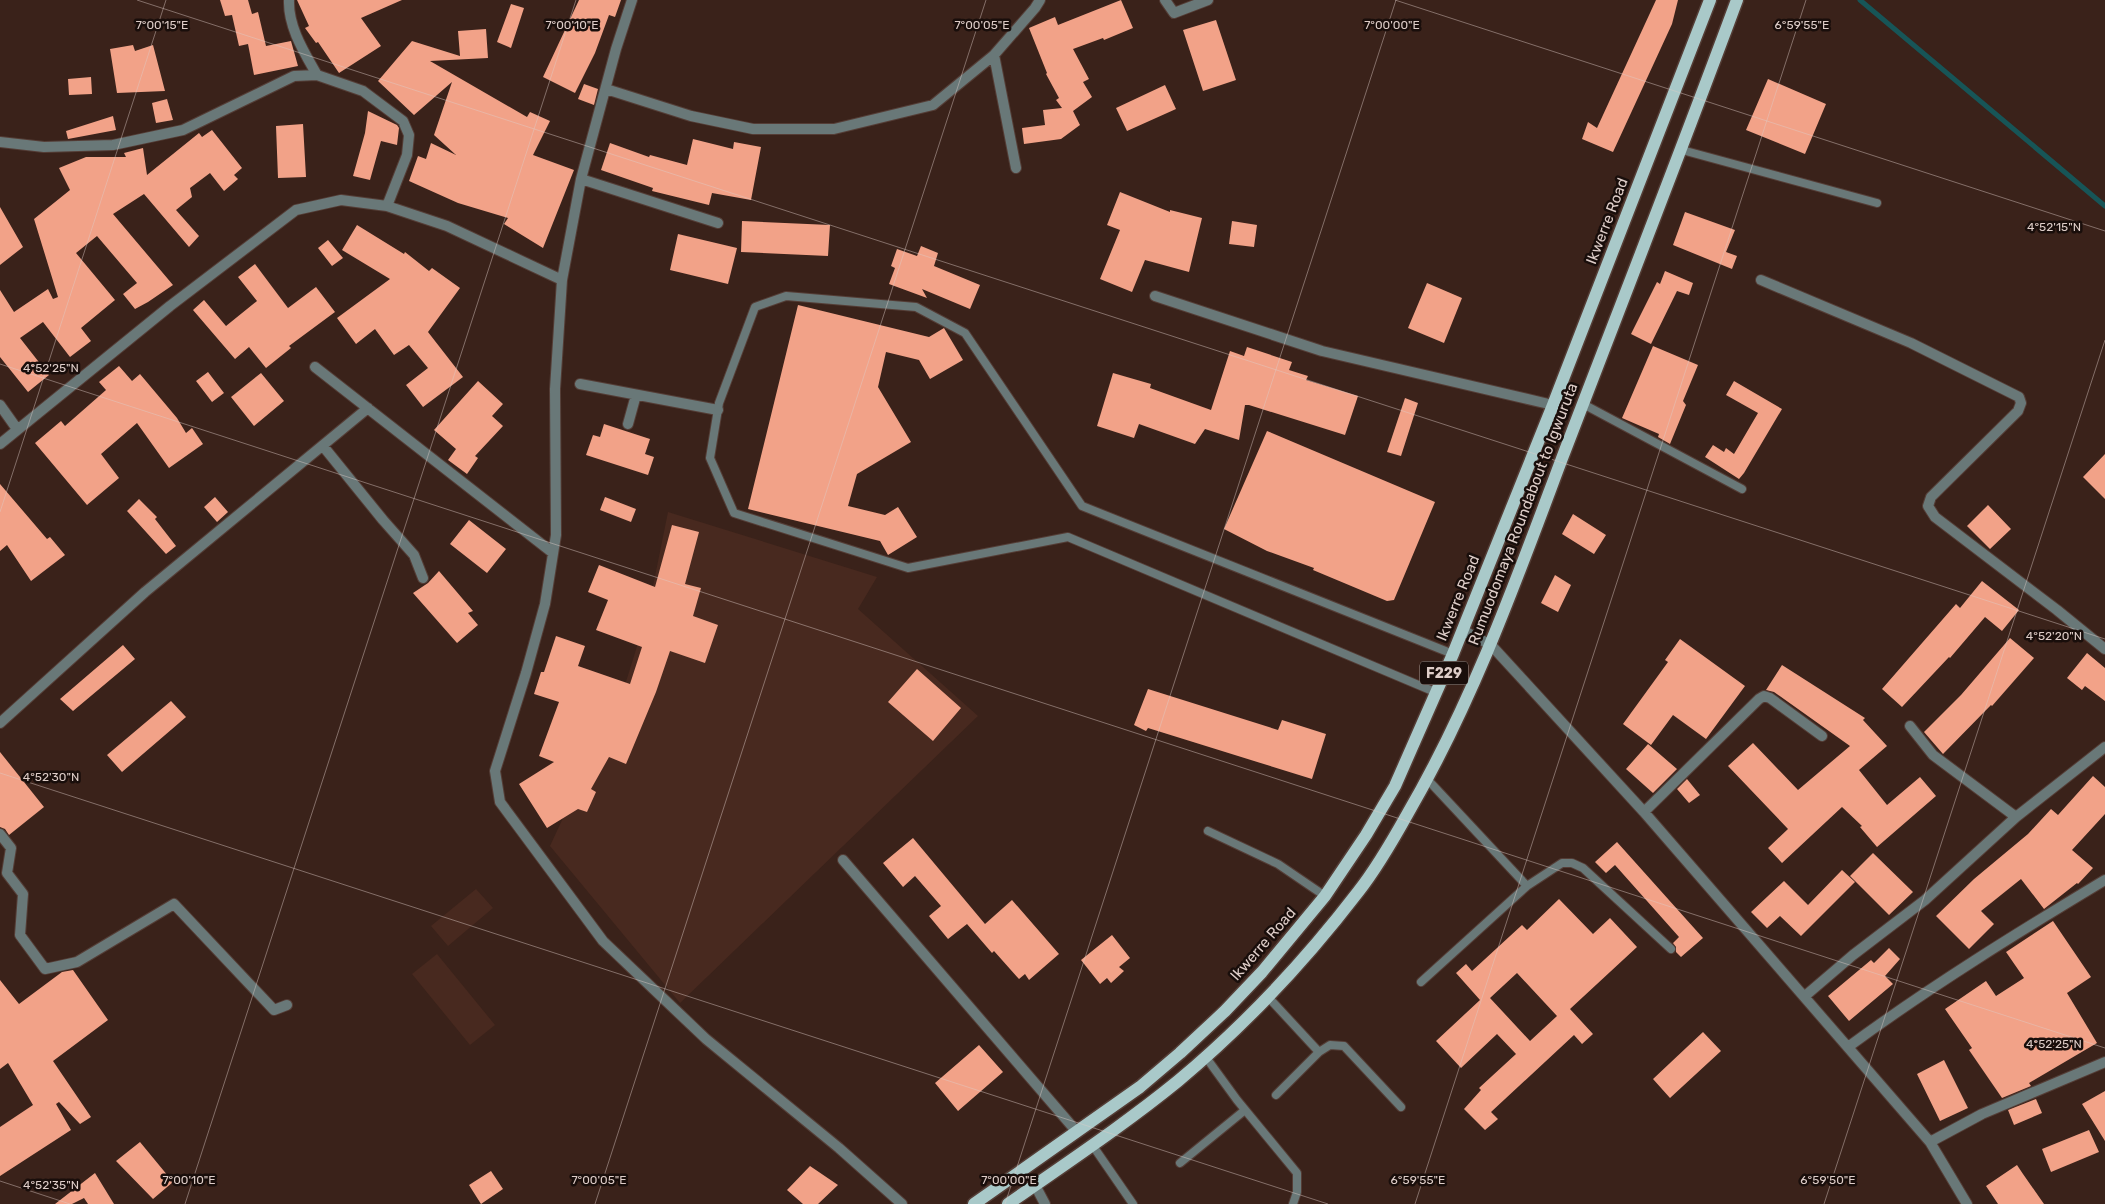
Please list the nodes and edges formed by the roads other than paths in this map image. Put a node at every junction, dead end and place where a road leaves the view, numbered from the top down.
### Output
1 (290, 0) edge
2 (632, 0) edge
3 (1040, 0) edge
4 (1166, 0) edge
5 (1208, 0) edge
6 (1710, 0) edge
7 (1737, 0) edge
8 (994, 54) junction
9 (317, 74) junction
10 (606, 89) junction
11 (0, 142) edge
12 (1682, 150) junction
13 (1016, 168) dead end
14 (580, 179) junction
15 (1877, 203) dead end
16 (387, 206) junction
17 (718, 222) dead end
18 (562, 280) junction
19 (1761, 280) dead end
20 (1155, 296) dead end
21 (315, 367) dead end
22 (580, 384) dead end
23 (636, 395) junction
24 (1583, 404) junction
25 (0, 405) edge
26 (1553, 405) junction
27 (368, 408) junction
28 (718, 410) junction
29 (628, 424) dead end
30 (18, 429) junction
31 (0, 444) edge
32 (323, 446) junction
33 (1742, 489) dead end
34 (553, 553) junction
35 (423, 578) dead end
36 (1462, 630) junction
37 (1491, 645) junction
38 (2105, 649) edge
39 (1453, 654) junction
40 (1435, 692) junction
41 (0, 723) edge
42 (1910, 726) dead end
43 (1822, 736) dead end
44 (2105, 747) edge
45 (1428, 780) junction
46 (1644, 812) junction
47 (2016, 817) junction
48 (1208, 831) dead end
49 (0, 834) edge
50 (843, 860) dead end
51 (2105, 880) edge
52 (1527, 886) junction
53 (1325, 896) junction
54 (1671, 949) dead end
55 (1421, 982) dead end
56 (1805, 996) junction
57 (1269, 998) junction
58 (286, 1006) dead end
59 (1848, 1046) junction
60 (1320, 1052) junction
61 (1205, 1056) junction
62 (2105, 1062) edge
63 (1276, 1095) dead end
64 (1402, 1107) dead end
65 (1245, 1110) junction
66 (1077, 1132) junction
67 (1930, 1142) junction
68 (1092, 1146) junction
69 (1180, 1163) dead end
70 (1035, 1185) junction
71 (902, 1204) edge
72 (974, 1204) edge
73 (1008, 1204) edge
74 (1045, 1204) edge
75 (1133, 1204) edge
76 (1293, 1204) edge
77 (1967, 1204) edge

1 - 9 street
2 - 10 street
3 - 8 street
4 - 5 street
6 - 26 main road, Ikwerre Road / F229
7 - 12 main road, Rumuodomaya Roundabout to Igwuruta / F229
8 - 10 street
8 - 13 street
9 - 11 street
9 - 16 street
10 - 14 street
12 - 15 lane
12 - 24 main road, Rumuodomaya Roundabout to Igwuruta / F229
14 - 17 street
14 - 18 street
16 - 18 street
16 - 30 street
18 - 34 street
19 - 38 street
20 - 26 street
21 - 27 street
22 - 23 street
23 - 28 street
23 - 29 street
24 - 33 lane
24 - 37 main road, Rumuodomaya Roundabout to Igwuruta / F229
25 - 30 street
26 - 36 main road, Ikwerre Road / F229
27 - 32 street
27 - 34 street
28 - 39 lane
28 - 40 lane
30 - 31 street
32 - 35 street
32 - 41 street
34 - 71 street
36 - 37 street
36 - 39 main road, Ikwerre Road / F229
37 - 45 main road, Rumuodomaya Roundabout to Igwuruta / F229
37 - 46 street
39 - 40 main road, Ikwerre Road / F229
40 - 53 main road, Ikwerre Road / F229
42 - 47 street
43 - 46 street
44 - 47 street
45 - 52 lane
45 - 57 main road, Rumuodomaya Roundabout to Igwuruta / F229
46 - 56 street
47 - 56 street
48 - 53 lane
49 - 58 street
50 - 66 street
51 - 59 street
52 - 54 lane
52 - 55 lane
53 - 66 main road, Ikwerre Road / F229
56 - 59 street
57 - 60 lane
57 - 61 main road, Rumuodomaya Roundabout to Igwuruta / F229
59 - 67 street
60 - 63 lane
60 - 64 lane
61 - 65 lane
61 - 68 main road, Rumuodomaya Roundabout to Igwuruta / F229
62 - 67 street
65 - 69 lane
65 - 76 lane
66 - 72 main road, Ikwerre Road / F229
67 - 77 street
68 - 70 main road, Rumuodomaya Roundabout to Igwuruta / F229
68 - 75 lane
70 - 73 main road, Rumuodomaya Roundabout to Igwuruta / F229
70 - 74 street

